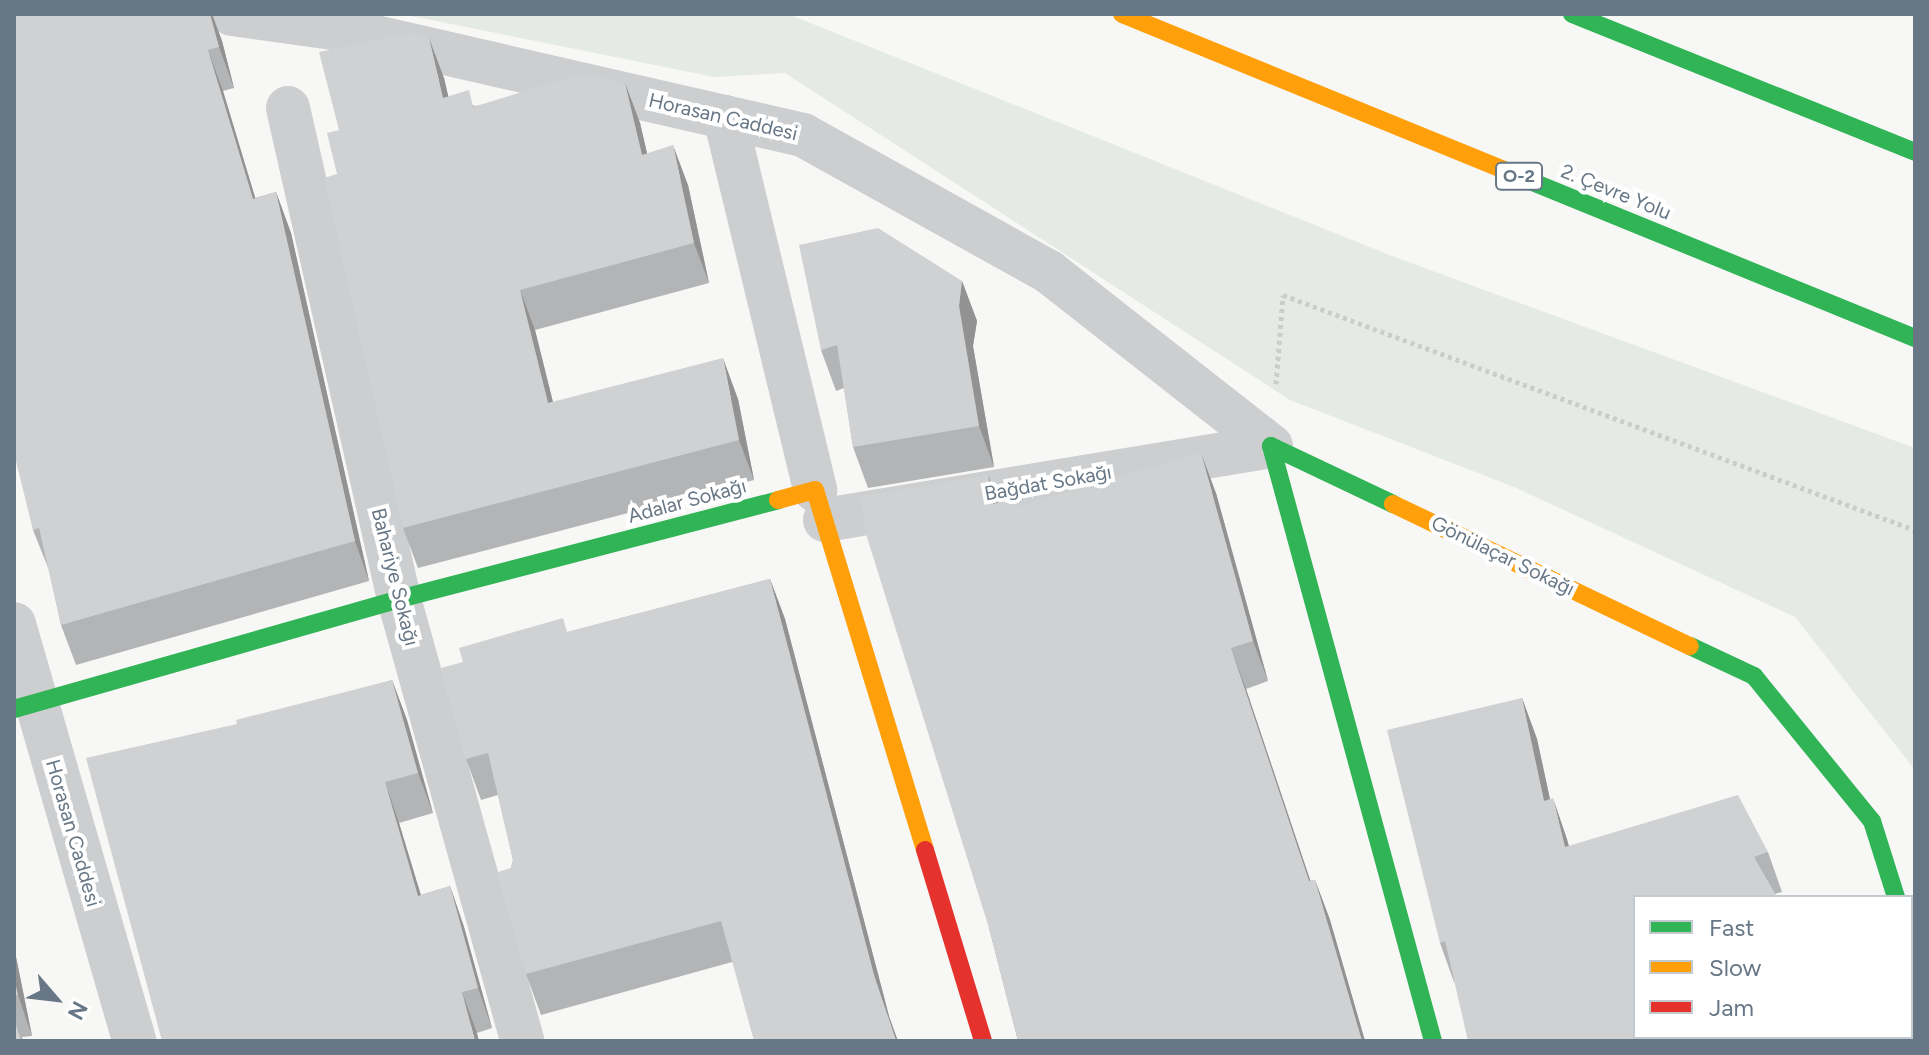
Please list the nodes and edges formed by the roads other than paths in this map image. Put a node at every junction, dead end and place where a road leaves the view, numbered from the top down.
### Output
1 (232, 14) edge
2 (1122, 14) edge
3 (1572, 14) edge
4 (288, 108) dead end
5 (725, 117) junction
6 (1915, 152) edge
7 (1915, 338) edge
8 (1271, 446) junction
9 (820, 505) junction
10 (399, 599) junction
11 (14, 624) edge
12 (25, 706) edge
13 (1895, 895) edge
14 (134, 1041) edge
15 (522, 1041) edge
16 (983, 1041) edge
17 (1433, 1041) edge

1 - 5 street, Horasan Caddesi
2 - 7 main road, 2. Çevre Yolu / O-2
3 - 6 main road
4 - 10 street, Bahariye Sokağı
5 - 8 street, Horasan Caddesi
5 - 9 street
8 - 9 street, Bağdat Sokağı
8 - 13 main road, Gönülaçar Sokağı
8 - 17 main road
9 - 10 main road, Adalar Sokağı
9 - 16 main road
10 - 12 main road, Adalar Sokağı
10 - 15 street, Bahariye Sokağı
11 - 12 street, Horasan Caddesi
12 - 14 street, Horasan Caddesi

